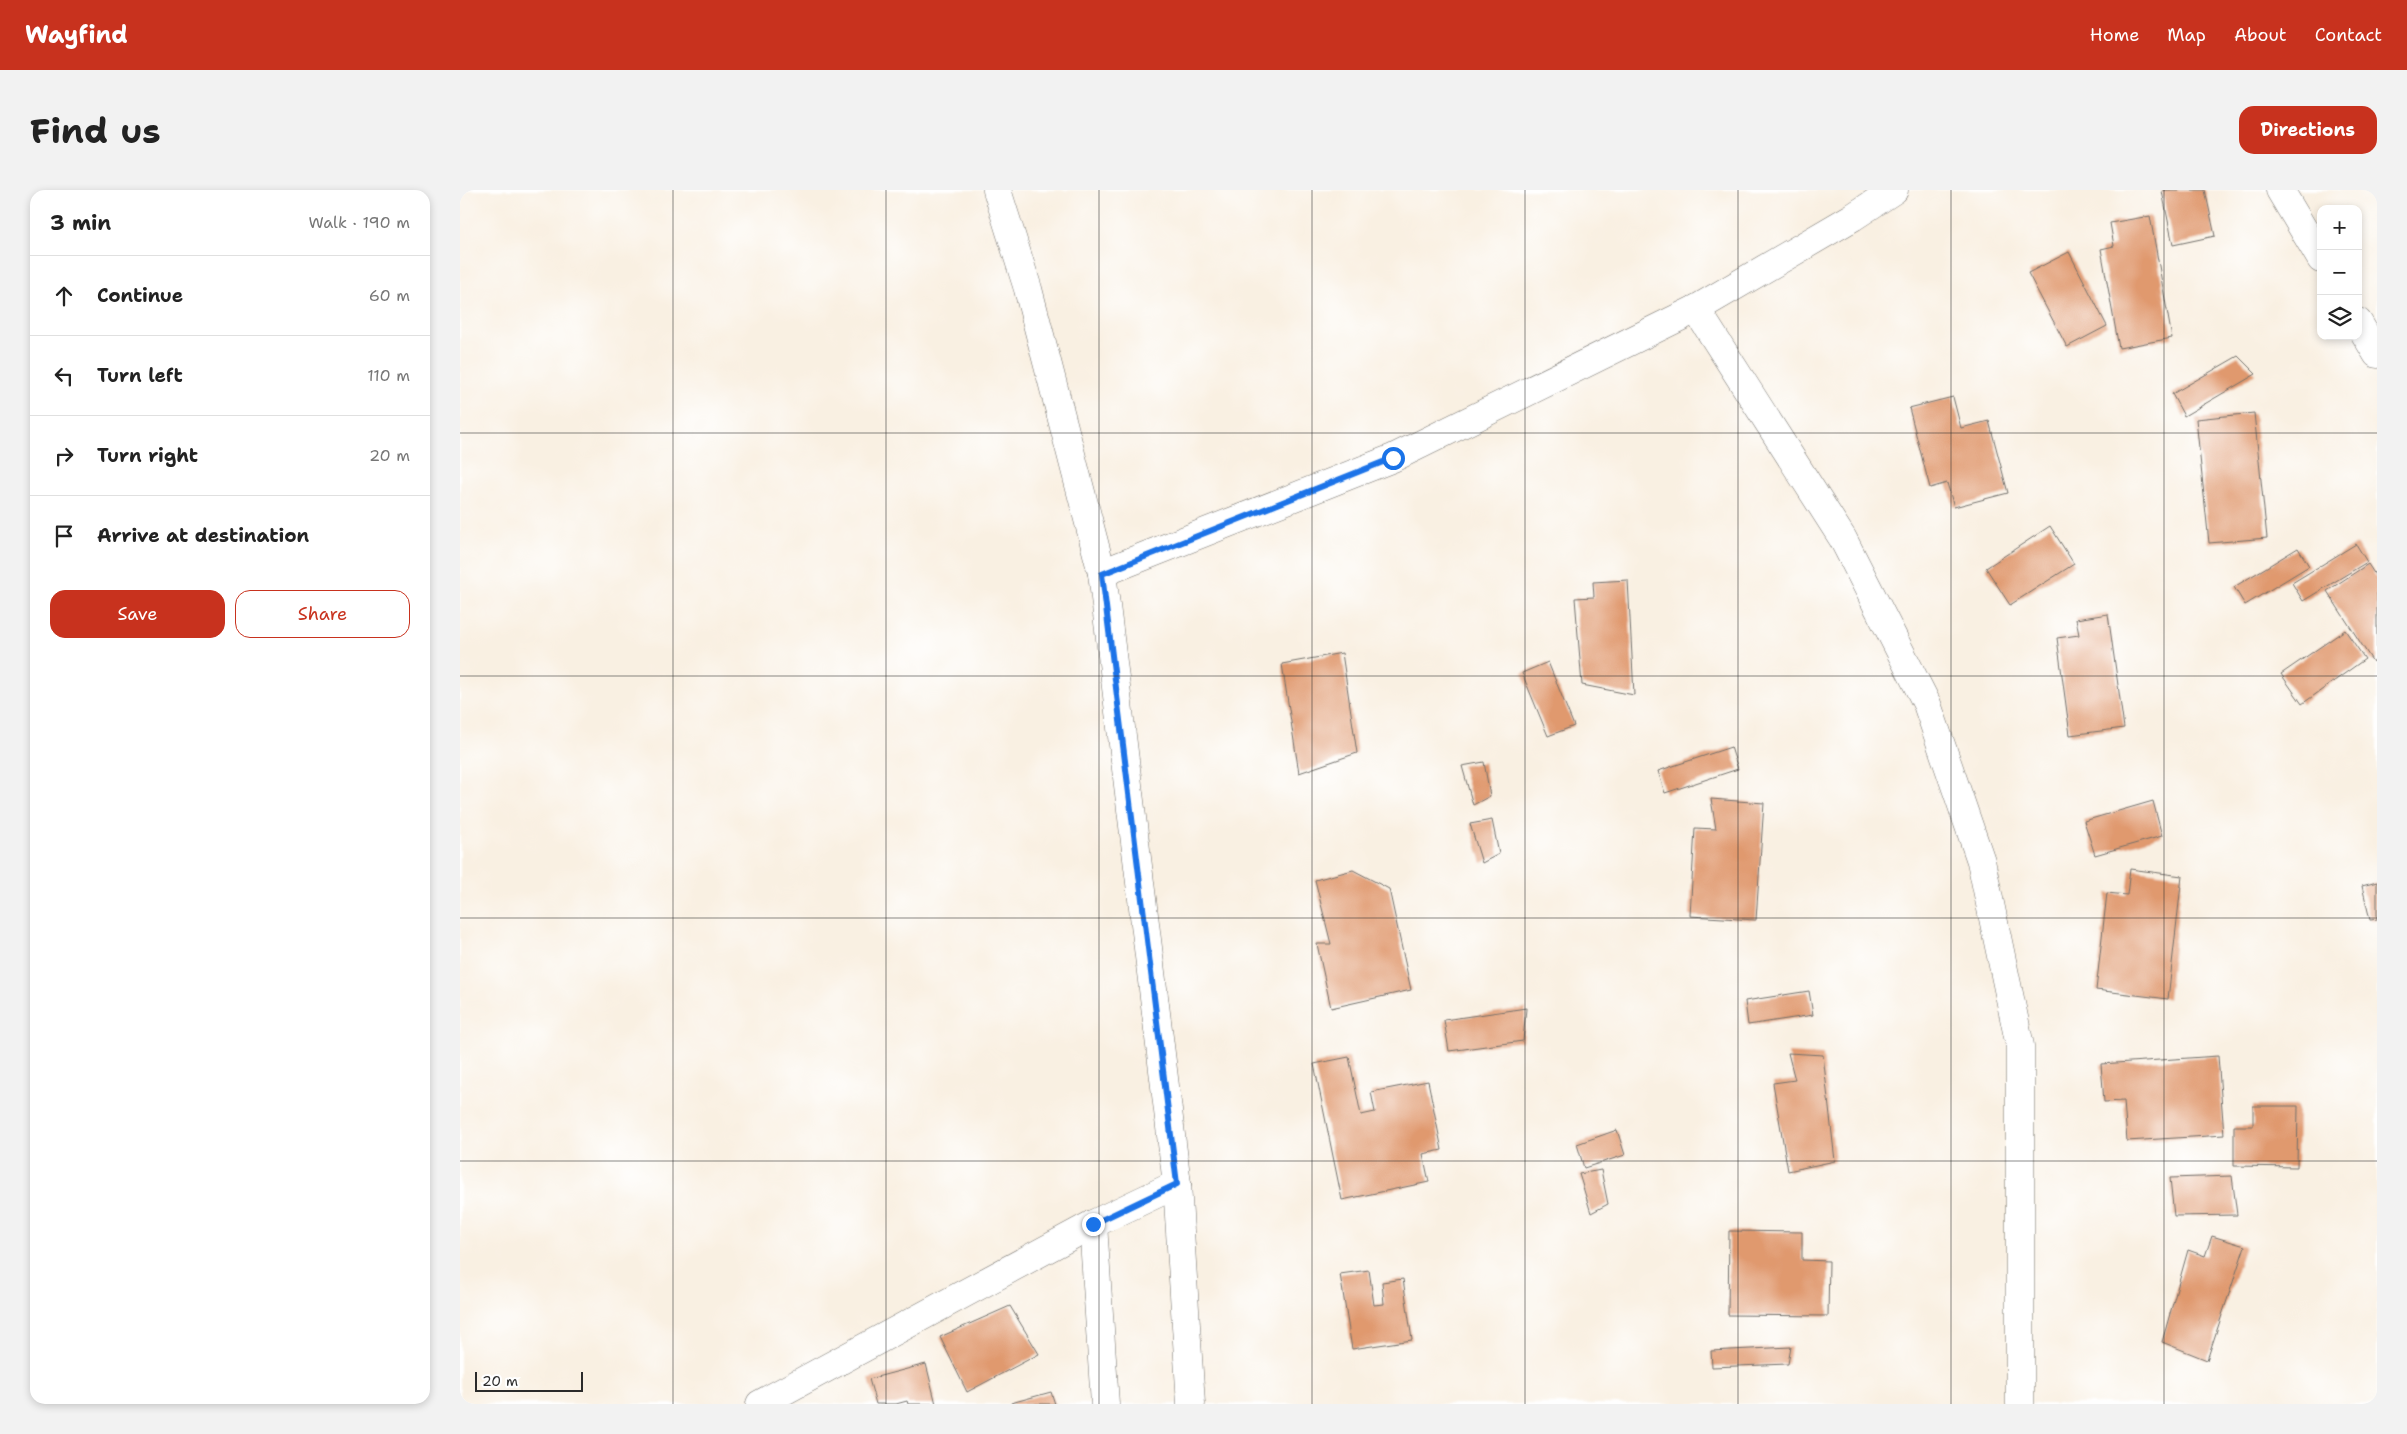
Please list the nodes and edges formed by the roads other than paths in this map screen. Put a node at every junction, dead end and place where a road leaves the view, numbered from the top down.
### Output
1 (997, 190) edge
2 (1894, 190) edge
3 (2280, 190) edge
4 (2317, 252) edge
5 (1696, 309) junction
6 (2362, 329) edge
7 (2377, 354) edge
8 (1102, 574) junction
9 (1177, 1184) junction
10 (1093, 1224) junction
11 (760, 1404) edge
12 (1105, 1404) edge
13 (1191, 1404) edge
14 (2020, 1404) edge

1 - 8 street
2 - 5 street
3 - 4 street
5 - 8 street
5 - 14 street
6 - 7 street
8 - 9 street
9 - 10 street
9 - 13 street
10 - 11 street
10 - 12 street

